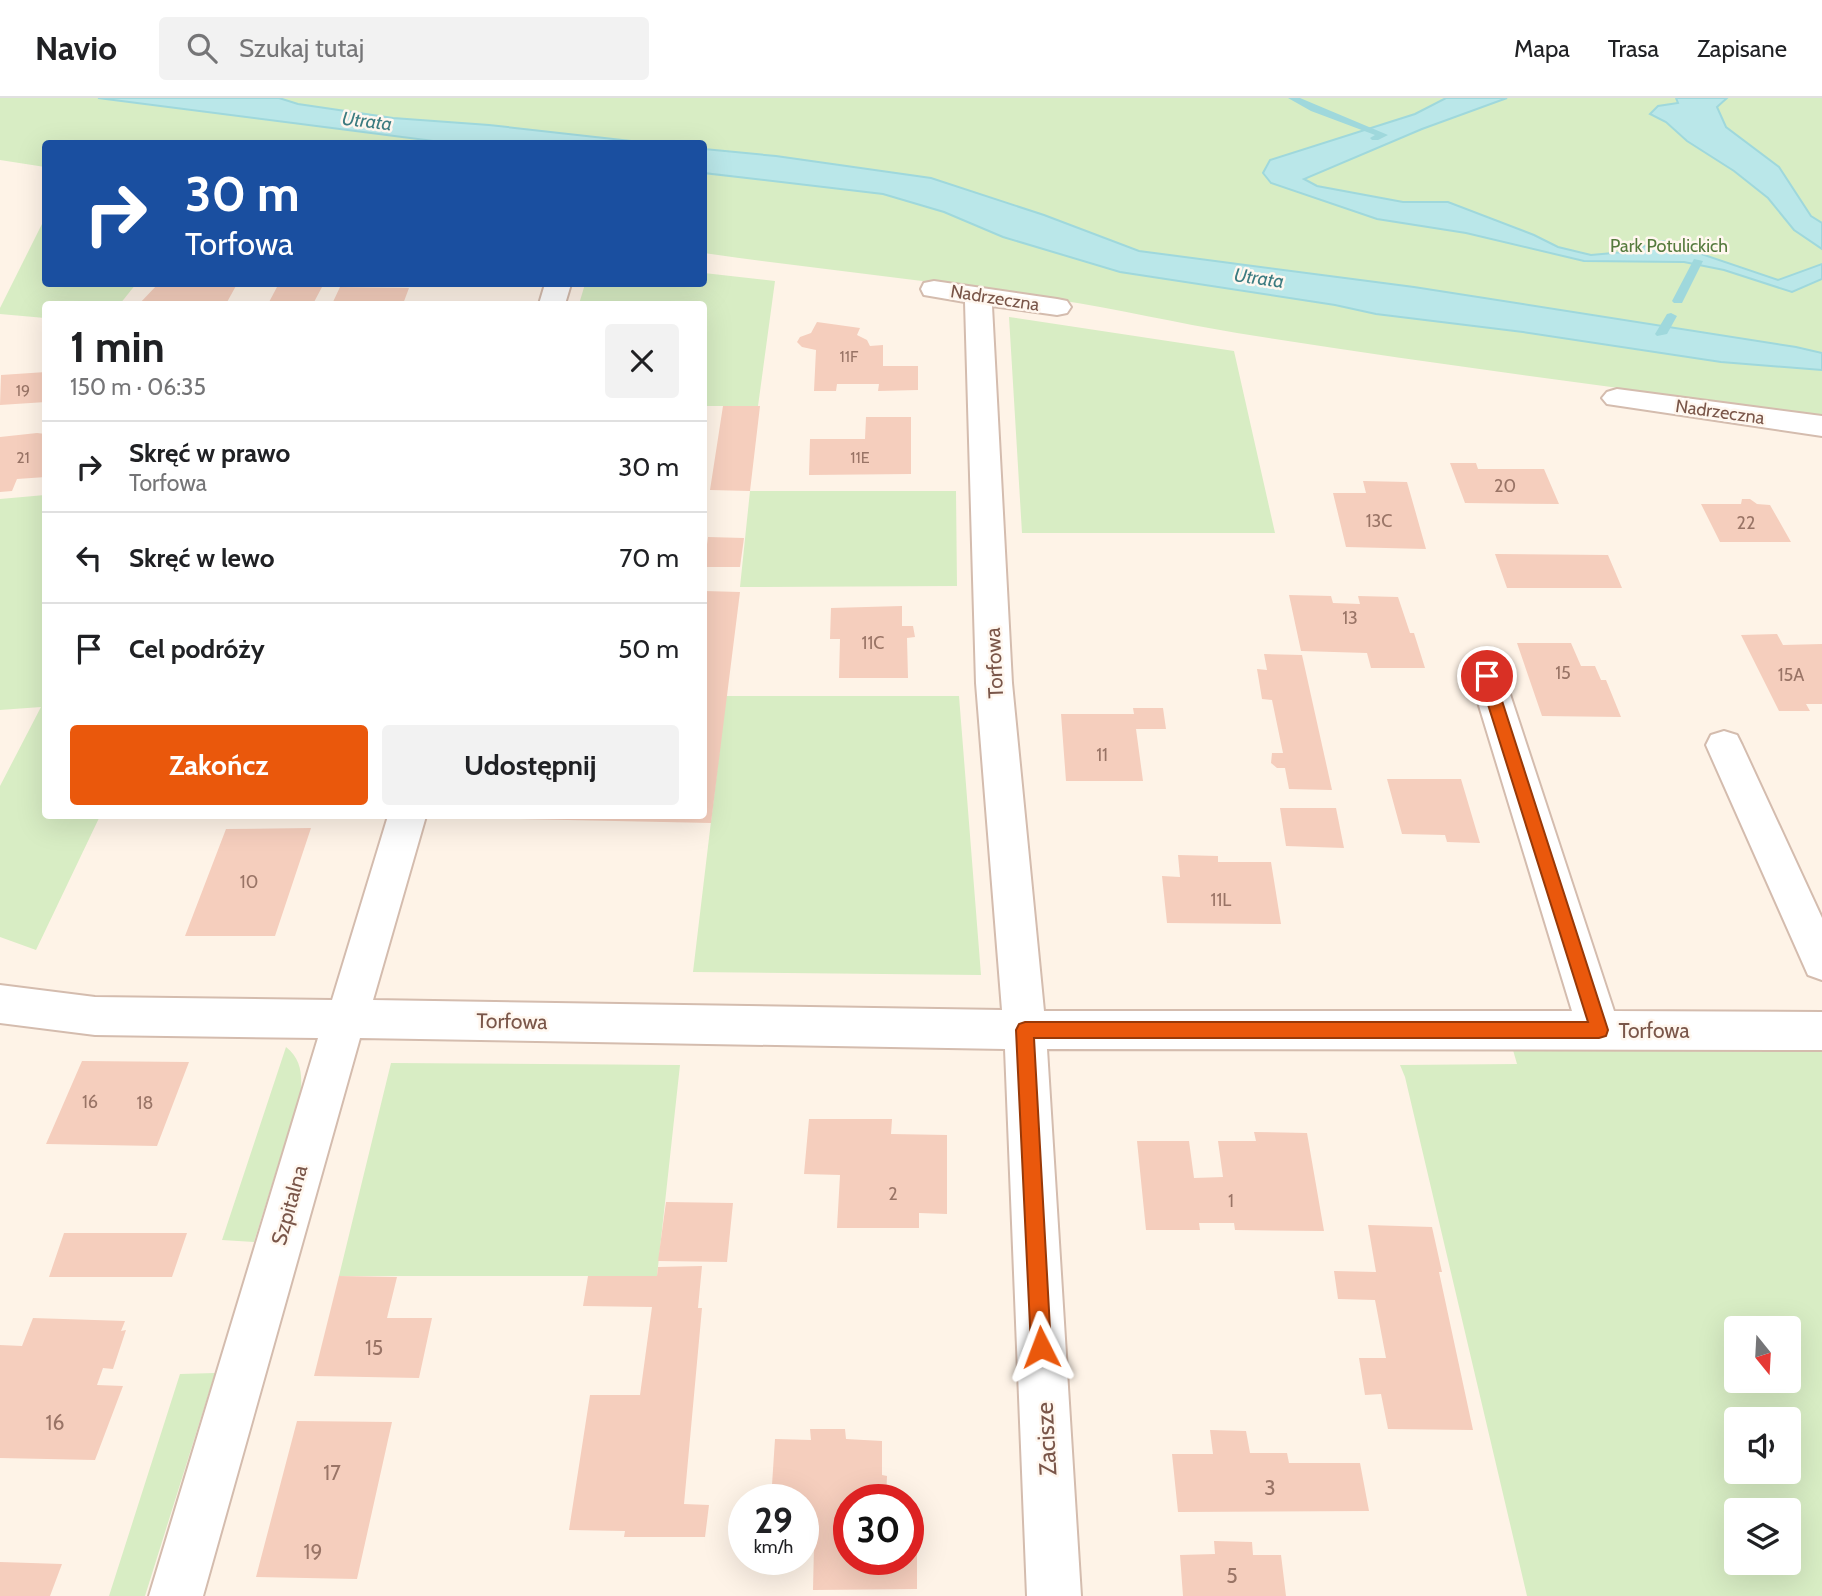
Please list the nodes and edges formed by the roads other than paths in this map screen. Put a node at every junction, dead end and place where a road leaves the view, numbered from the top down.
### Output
1 (934, 289) dead end
2 (978, 296) junction
3 (1057, 307) dead end
4 (1617, 397) dead end
5 (1822, 426) edge
6 (1487, 676) dead end
7 (1724, 745) dead end
8 (406, 819) edge
9 (1822, 962) edge
10 (0, 1004) edge
11 (347, 1019) junction
12 (1025, 1030) junction
13 (1599, 1030) junction
14 (1822, 1031) edge
15 (176, 1596) edge
16 (1054, 1596) edge

1 - 2 street, Nadrzeczna
2 - 3 street, Nadrzeczna
2 - 12 street, Torfowa
4 - 5 street, Nadrzeczna
6 - 13 street
7 - 9 street
8 - 11 street, Szpitalna
10 - 11 street, Torfowa
11 - 12 street, Torfowa
11 - 15 street, Szpitalna
12 - 13 street, Torfowa
12 - 16 street, Zacisze
13 - 14 street, Torfowa

